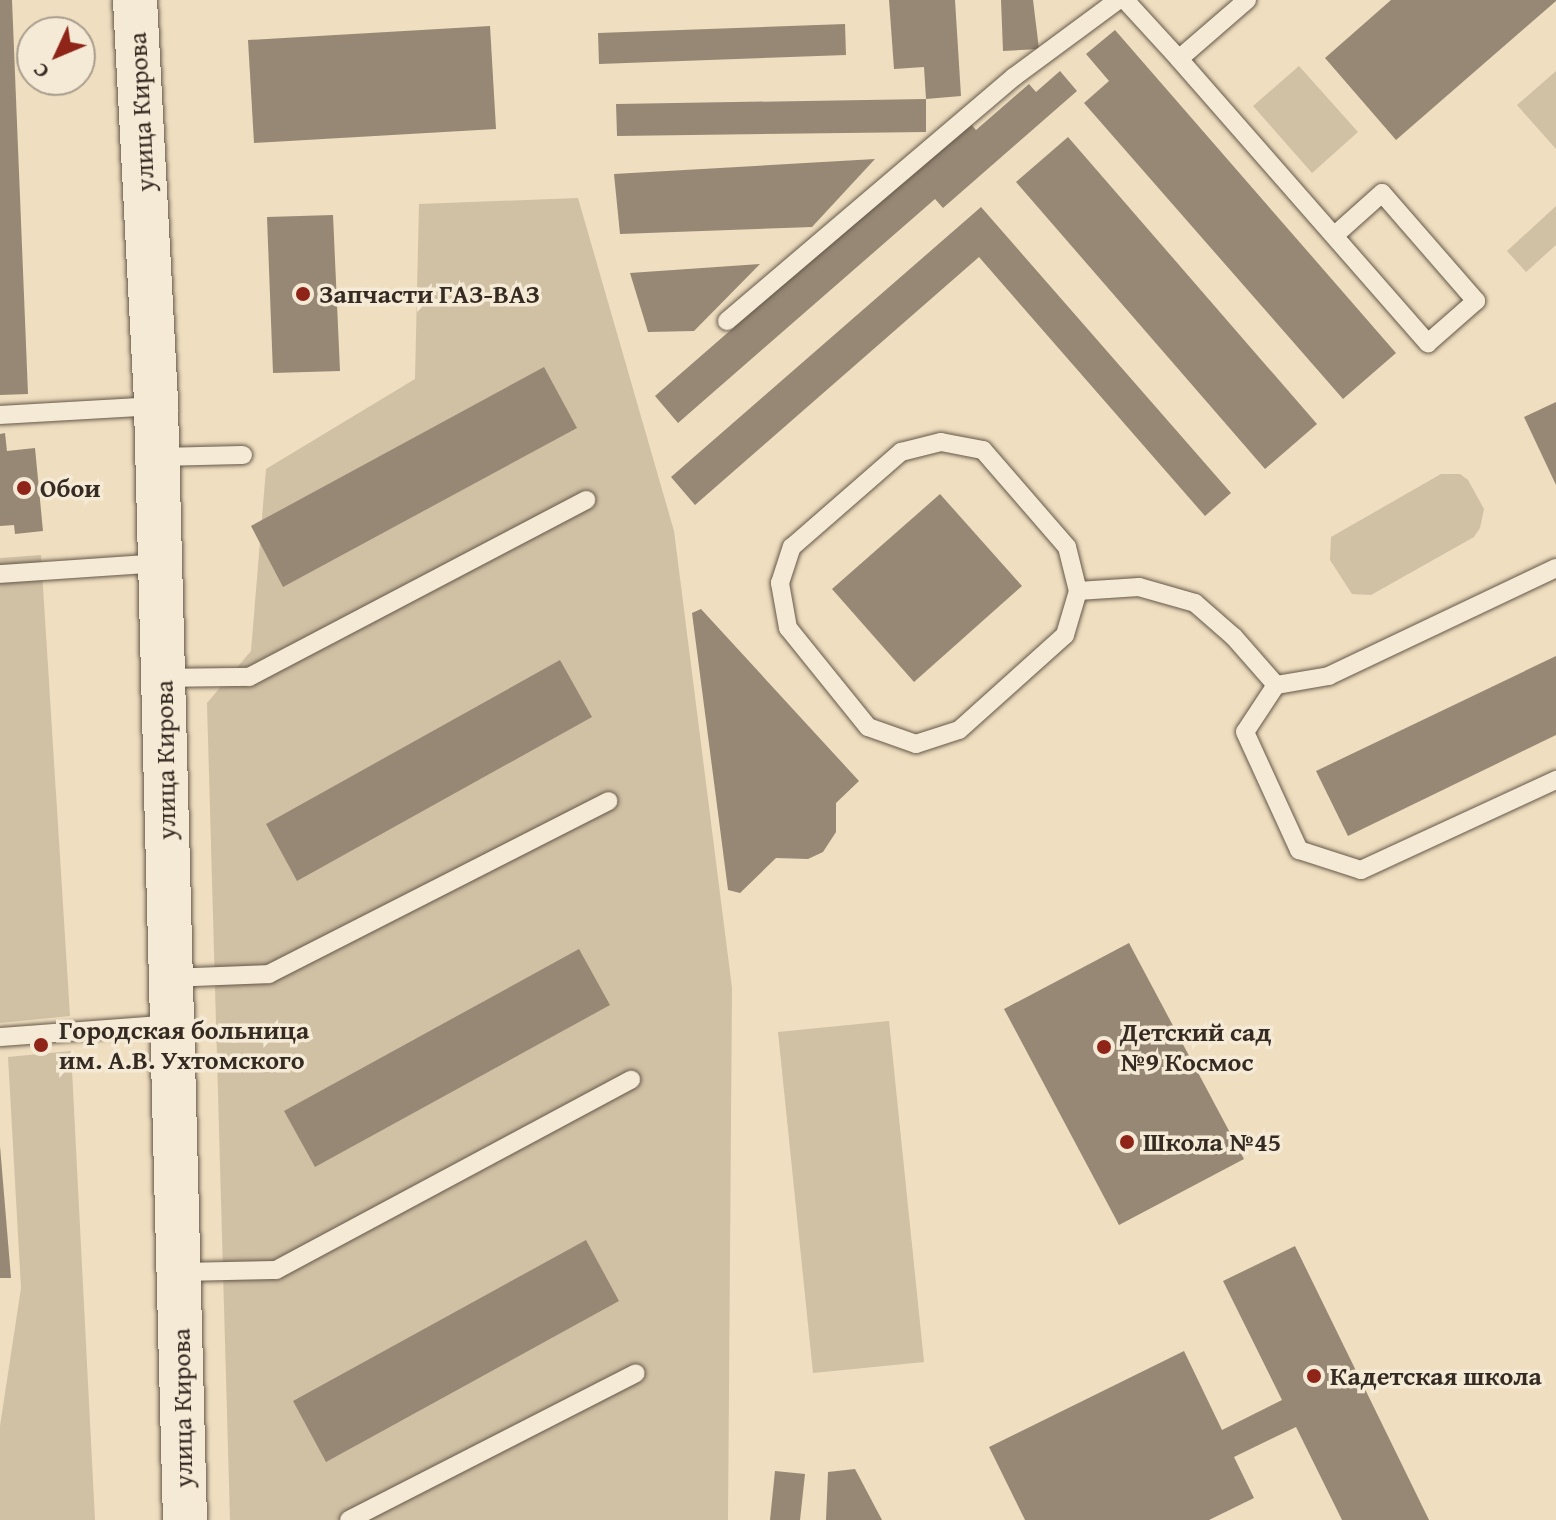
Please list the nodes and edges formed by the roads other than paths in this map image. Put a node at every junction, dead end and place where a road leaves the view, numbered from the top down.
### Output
1 (135, 0) edge
2 (1118, 0) edge
3 (1125, 0) edge
4 (1247, 0) edge
5 (1179, 59) junction
6 (1335, 235) junction
7 (727, 321) dead end
8 (156, 406) junction
9 (0, 415) edge
10 (243, 455) dead end
11 (158, 457) junction
12 (586, 500) dead end
13 (160, 563) junction
14 (1556, 568) edge
15 (0, 574) edge
16 (1078, 591) junction
17 (163, 678) junction
18 (1276, 685) junction
19 (1556, 780) edge
20 (609, 801) dead end
21 (171, 978) junction
22 (172, 1024) junction
23 (0, 1037) edge
24 (631, 1080) dead end
25 (179, 1272) junction
26 (636, 1373) dead end
27 (185, 1520) edge
28 (349, 1520) edge

1 - 8 main road, улица Кирова
2 - 7 lane
3 - 5 lane
4 - 5 lane
5 - 6 lane
6 - 6 lane
8 - 9 lane
8 - 11 main road, улица Кирова
10 - 11 lane
11 - 13 main road, улица Кирова
12 - 17 lane
13 - 15 lane
13 - 17 main road, улица Кирова
14 - 18 lane
16 - 16 lane
16 - 18 lane
17 - 21 main road, улица Кирова
18 - 19 lane
20 - 21 lane
21 - 22 main road, улица Кирова
22 - 23 lane
22 - 25 main road, улица Кирова
24 - 25 lane
25 - 27 main road, улица Кирова
26 - 28 lane

